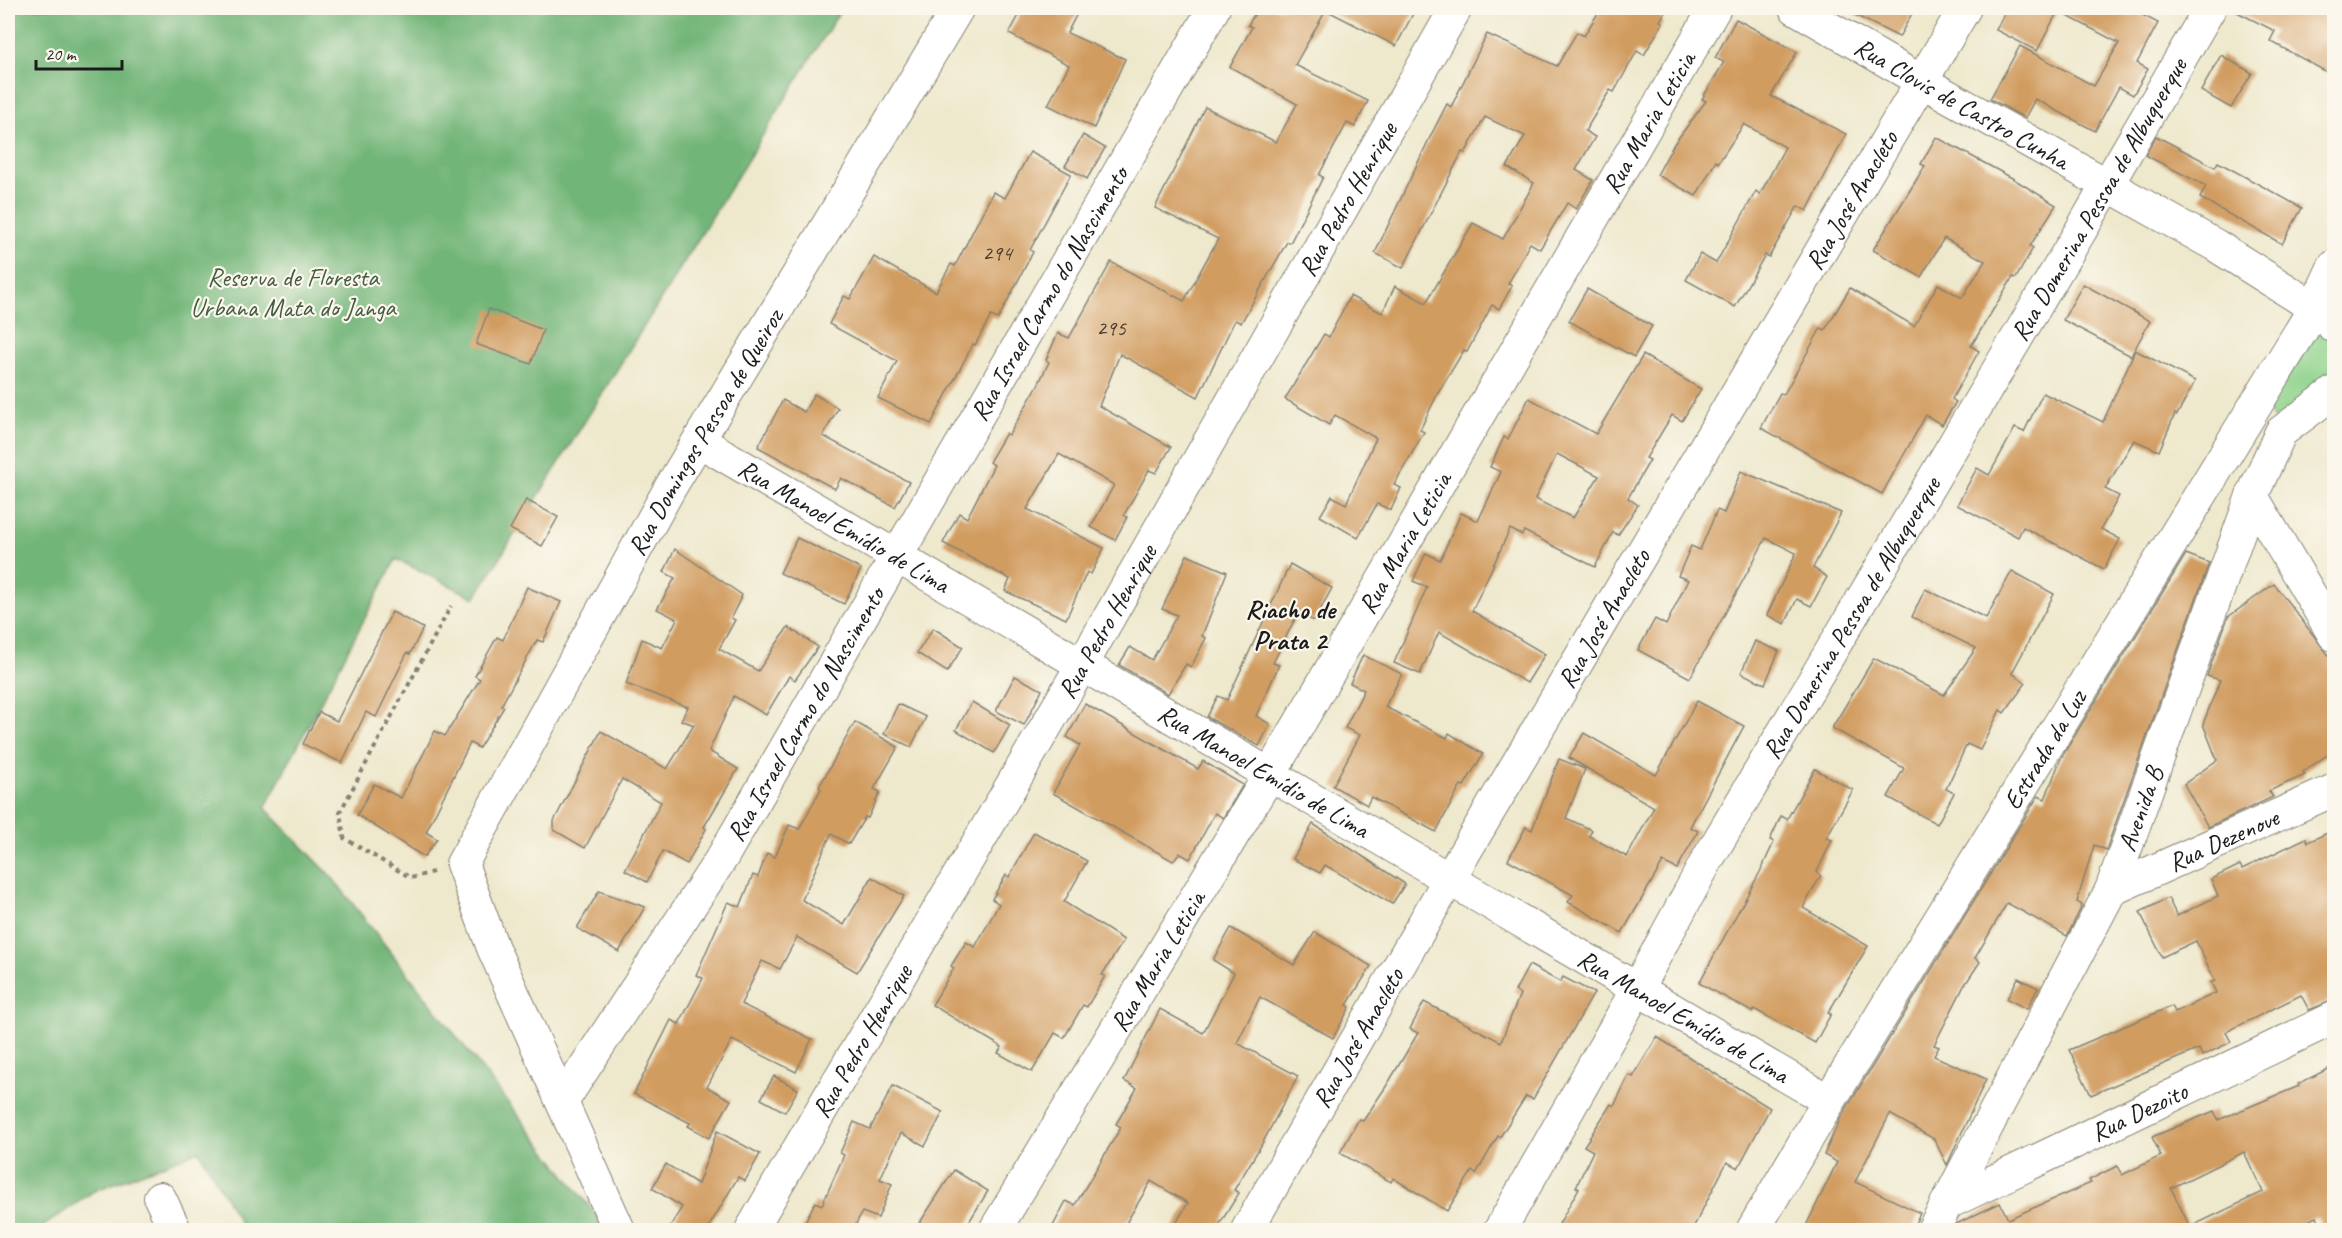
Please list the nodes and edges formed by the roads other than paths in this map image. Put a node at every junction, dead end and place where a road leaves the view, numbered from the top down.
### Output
1 (958, 8) edge
2 (1214, 8) edge
3 (1456, 8) edge
4 (1715, 8) edge
5 (1795, 8) edge
6 (1965, 8) edge
7 (2210, 8) edge
8 (1921, 81) junction
9 (2107, 185) junction
10 (2334, 267) edge
11 (2325, 317) edge
12 (2334, 392) edge
13 (699, 441) junction
14 (2252, 496) junction
15 (899, 556) junction
16 (2334, 634) edge
17 (1082, 664) junction
18 (1270, 774) junction
19 (2334, 790) edge
20 (1449, 879) junction
21 (2111, 890) junction
22 (1637, 989) junction
23 (2334, 1018) edge
24 (1829, 1101) junction
25 (562, 1102) junction
26 (160, 1198) dead end
27 (1940, 1217) edge
28 (175, 1230) edge
29 (619, 1230) edge
30 (751, 1230) edge
31 (996, 1230) edge
32 (1247, 1230) edge
33 (1500, 1230) edge
34 (1753, 1230) edge

1 - 13 street, Rua Domingos Pessoa de Queiroz
2 - 15 street, Rua Israel Carmo do Nascimento
3 - 17 street, Rua Pedro Henrique
4 - 18 street, Rua Maria Leticia
5 - 8 street, Rua Clovis de Castro Cunha
6 - 8 street, Rua José Anacleto
7 - 9 street, Rua Domerina Pessoa de Albuquerque
8 - 9 street, Rua Clovis de Castro Cunha
8 - 20 street, Rua José Anacleto
9 - 11 street, Rua Clovis de Castro Cunha
9 - 22 street, Rua Domerina Pessoa de Albuquerque
10 - 11 main road, Estrada da Luz
11 - 24 main road, Estrada da Luz
12 - 14 street, Avenida B
13 - 15 street, Rua Manoel Emídio de Lima
13 - 25 street, Rua Domingos Pessoa de Queiroz
14 - 16 street
14 - 21 street, Avenida B
15 - 17 street, Rua Manoel Emídio de Lima
15 - 25 street, Rua Israel Carmo do Nascimento
17 - 18 street, Rua Manoel Emídio de Lima
17 - 30 street, Rua Pedro Henrique
18 - 20 street, Rua Manoel Emídio de Lima
18 - 31 street, Rua Maria Leticia
19 - 21 street, Rua Dezenove
20 - 22 street, Rua Manoel Emídio de Lima
20 - 32 street, Rua José Anacleto
21 - 27 street, Avenida B
22 - 24 street, Rua Manoel Emídio de Lima
22 - 33 street, Rua Domerina Pessoa de Albuquerque
23 - 27 street, Rua Dezoito
24 - 34 main road, Estrada da Luz
25 - 29 street
26 - 28 street

